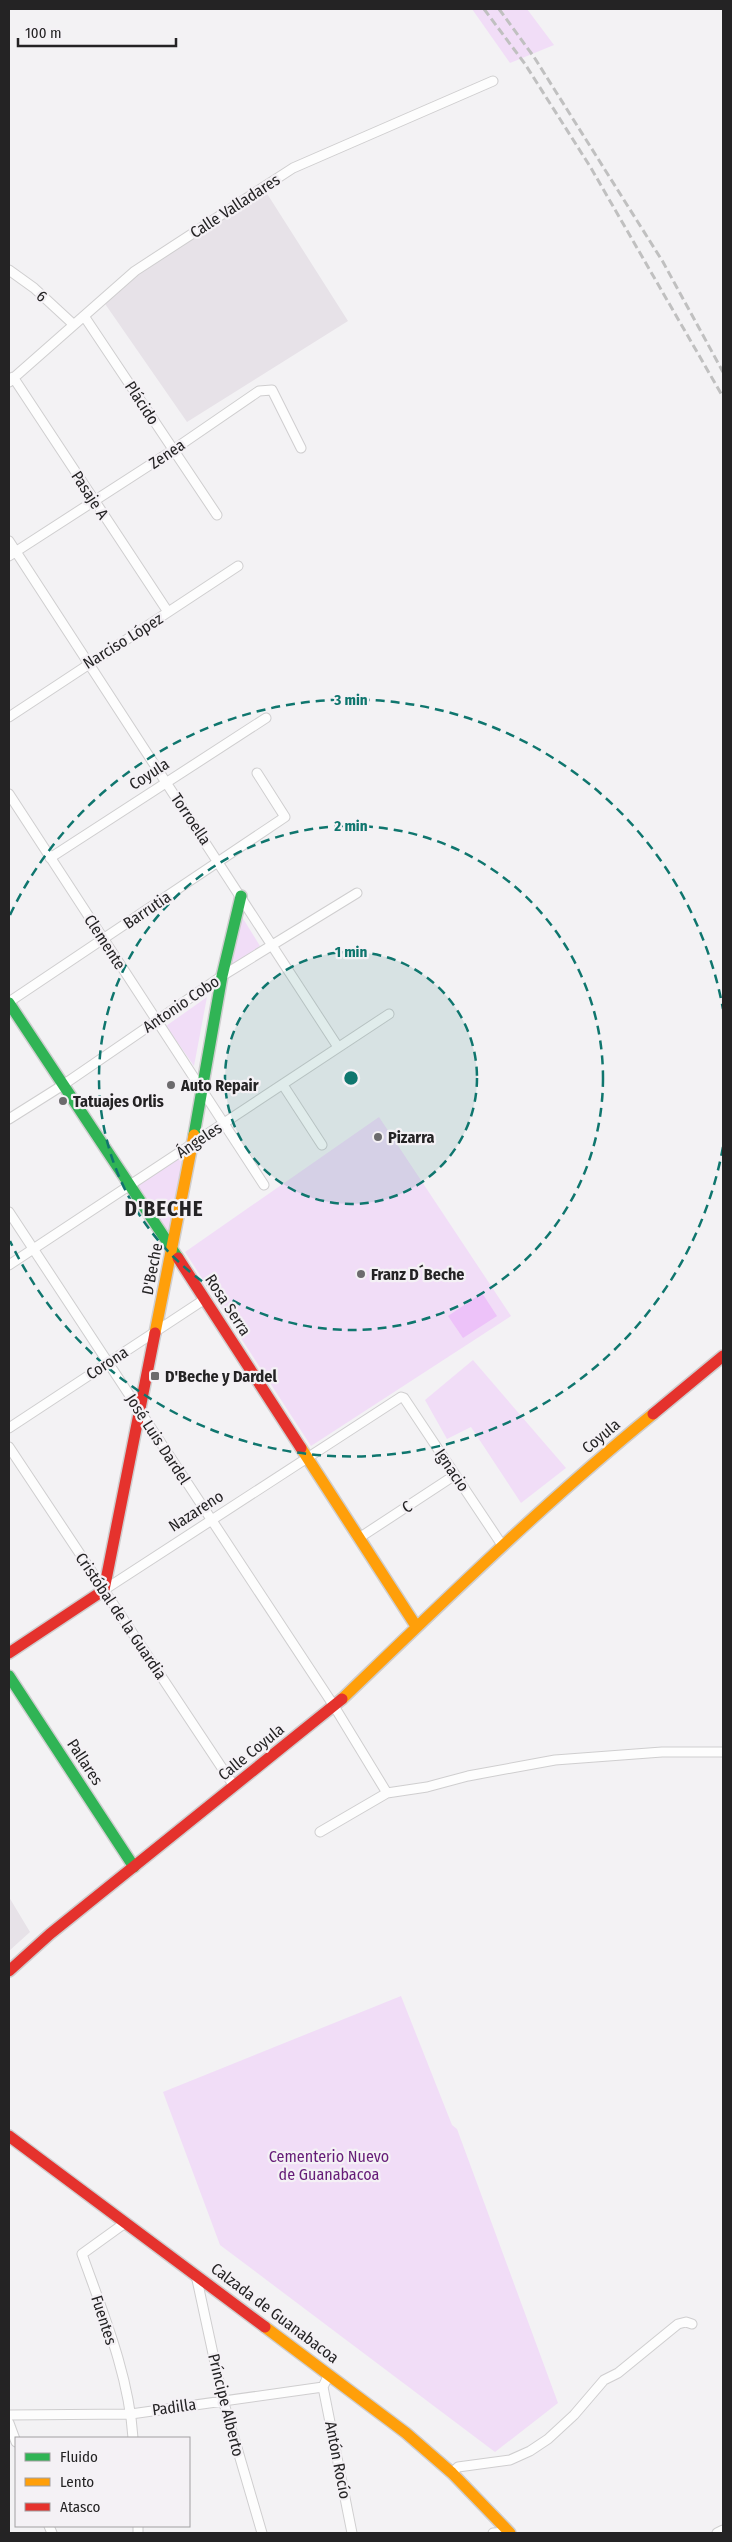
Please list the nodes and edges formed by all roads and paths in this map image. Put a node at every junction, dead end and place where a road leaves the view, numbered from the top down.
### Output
1 (493, 81) dead end
2 (9, 270) edge
3 (84, 316) junction
4 (73, 324) junction
5 (11, 379) edge
6 (301, 448) dead end
7 (173, 450) junction
8 (94, 501) junction
9 (217, 515) dead end
10 (9, 541) edge
11 (12, 553) edge
12 (238, 566) dead end
13 (168, 612) junction
14 (88, 663) junction
15 (9, 717) edge
16 (266, 718) dead end
17 (258, 773) dead end
18 (166, 782) junction
19 (9, 794) edge
20 (50, 858) junction
21 (219, 861) junction
22 (357, 893) dead end
23 (241, 896) junction
24 (104, 939) junction
25 (272, 945) junction
26 (222, 976) junction
27 (9, 1003) edge
28 (389, 1014) dead end
29 (156, 1021) junction
30 (338, 1047) junction
31 (63, 1085) junction
32 (283, 1085) junction
33 (201, 1090) junction
34 (9, 1119) edge
35 (224, 1124) junction
36 (322, 1144) dead end
37 (192, 1145) junction
38 (130, 1185) junction
39 (264, 1186) dead end
40 (9, 1212) edge
41 (172, 1248) junction
42 (33, 1249) junction
43 (9, 1265) edge
44 (205, 1299) junction
45 (156, 1332) junction
46 (723, 1356) edge
47 (108, 1362) junction
48 (400, 1397) joint
49 (140, 1412) junction
50 (9, 1428) edge
51 (9, 1447) edge
52 (308, 1458) junction
53 (455, 1475) junction
54 (211, 1521) junction
55 (359, 1538) junction
56 (502, 1546) junction
57 (104, 1590) junction
58 (416, 1626) junction
59 (9, 1652) edge
60 (9, 1676) edge
61 (334, 1706) junction
62 (723, 1752) edge
63 (234, 1786) junction
64 (387, 1793) junction
65 (320, 1832) dead end
66 (134, 1866) junction
67 (9, 1971) edge
68 (9, 2136) edge
69 (125, 2223) junction
70 (196, 2275) junction
71 (692, 2324) dead end
72 (329, 2374) junction
73 (323, 2387) junction
74 (223, 2400) junction
75 (131, 2414) junction
76 (9, 2415) edge
77 (9, 2423) edge
78 (133, 2437) edge
79 (15, 2439) edge
80 (452, 2473) junction
81 (723, 2530) edge
82 (509, 2532) edge
83 (262, 2533) edge
84 (352, 2533) edge
85 (494, 2533) edge
86 (717, 2533) edge

1 - 3 street, Calle Valladares
2 - 4 street, 6
3 - 4 street, Calle Valladares
3 - 7 street, Plácido
4 - 5 street, Calle Valladares
5 - 8 street, Pasaje A
6 - 7 street, Zenea
7 - 8 street, Zenea
7 - 9 street, Plácido
8 - 11 street, Zenea
8 - 13 street, Pasaje A
10 - 11 street, Torroella
11 - 14 street, Torroella
12 - 13 street, Narciso López
13 - 14 street, Narciso López
14 - 15 street, Narciso López
14 - 18 street, Torroella
16 - 18 street, Coyula
17 - 21 street, Barrutia
18 - 20 street, Coyula
18 - 21 street, Torroella
19 - 20 street, Clemente
20 - 24 street, Clemente
21 - 23 street, Torroella
21 - 24 street, Barrutia
22 - 25 street, Antonio Cobo
23 - 25 street, Torroella
23 - 26 street, D'Beche
24 - 27 street, Barrutia
24 - 29 street, Clemente
25 - 26 street, Antonio Cobo
25 - 30 street, Torroella
26 - 29 street, Antonio Cobo
26 - 33 street, D'Beche
27 - 31 street, Rosa Serra
28 - 30 street, Ángeles
29 - 31 street, Antonio Cobo
29 - 33 street, Clemente
30 - 32 street, Ángeles
31 - 34 street, Antonio Cobo
31 - 38 street, Rosa Serra
32 - 35 street, Ángeles
32 - 36 street
33 - 35 street, Clemente
33 - 37 street, D'Beche
35 - 37 street, Ángeles
35 - 39 street, Clemente
37 - 38 street, Ángeles
37 - 41 street, D'Beche
38 - 41 street, Rosa Serra
38 - 42 street, Ángeles
40 - 42 street, José Luis Dardel
41 - 44 street, Rosa Serra
41 - 45 street, D'Beche
42 - 43 street, Ángeles
42 - 47 street, José Luis Dardel
44 - 45 street, Corona
44 - 52 street, Rosa Serra
45 - 47 street, Corona
45 - 49 street, D'Beche
46 - 56 street, Coyula
47 - 49 street, José Luis Dardel
47 - 50 street, Corona
48 - 52 street, Nazareno
48 - 53 street, Ignacio
49 - 54 street, José Luis Dardel
49 - 57 street, D'Beche
51 - 57 street, Cristóbal de la Guardia
52 - 54 street, Nazareno
52 - 55 street, Rosa Serra
53 - 55 street, C
53 - 56 street, Ignacio
54 - 57 street, Nazareno
54 - 61 street, José Luis Dardel
55 - 58 street, Rosa Serra
56 - 58 street, Calle Coyula
57 - 59 street, Nazareno
57 - 63 street, Cristóbal de la Guardia
58 - 61 street, Calle Coyula
60 - 66 street, Pallares
61 - 63 street, Calle Coyula
61 - 64 street, José Luis Dardel
62 - 64 street
63 - 66 street, Calle Coyula
64 - 65 street
66 - 67 street, Calle Coyula
68 - 69 street, Calzada de Guanabacoa
69 - 70 street, Calzada de Guanabacoa
69 - 75 street, Fuentes
70 - 72 street, Calzada de Guanabacoa
70 - 74 street, Príncipe Alberto
71 - 80 street
72 - 73 street
72 - 80 street, Calzada de Guanabacoa
73 - 74 street, Padilla
73 - 84 street, Antón Rocío
74 - 75 street, Padilla
74 - 83 street, Príncipe Alberto
75 - 76 street, Padilla
75 - 78 street, Fuentes
77 - 79 street
80 - 82 street, Calzada de Guanabacoa
81 - 86 street
82 - 85 street

